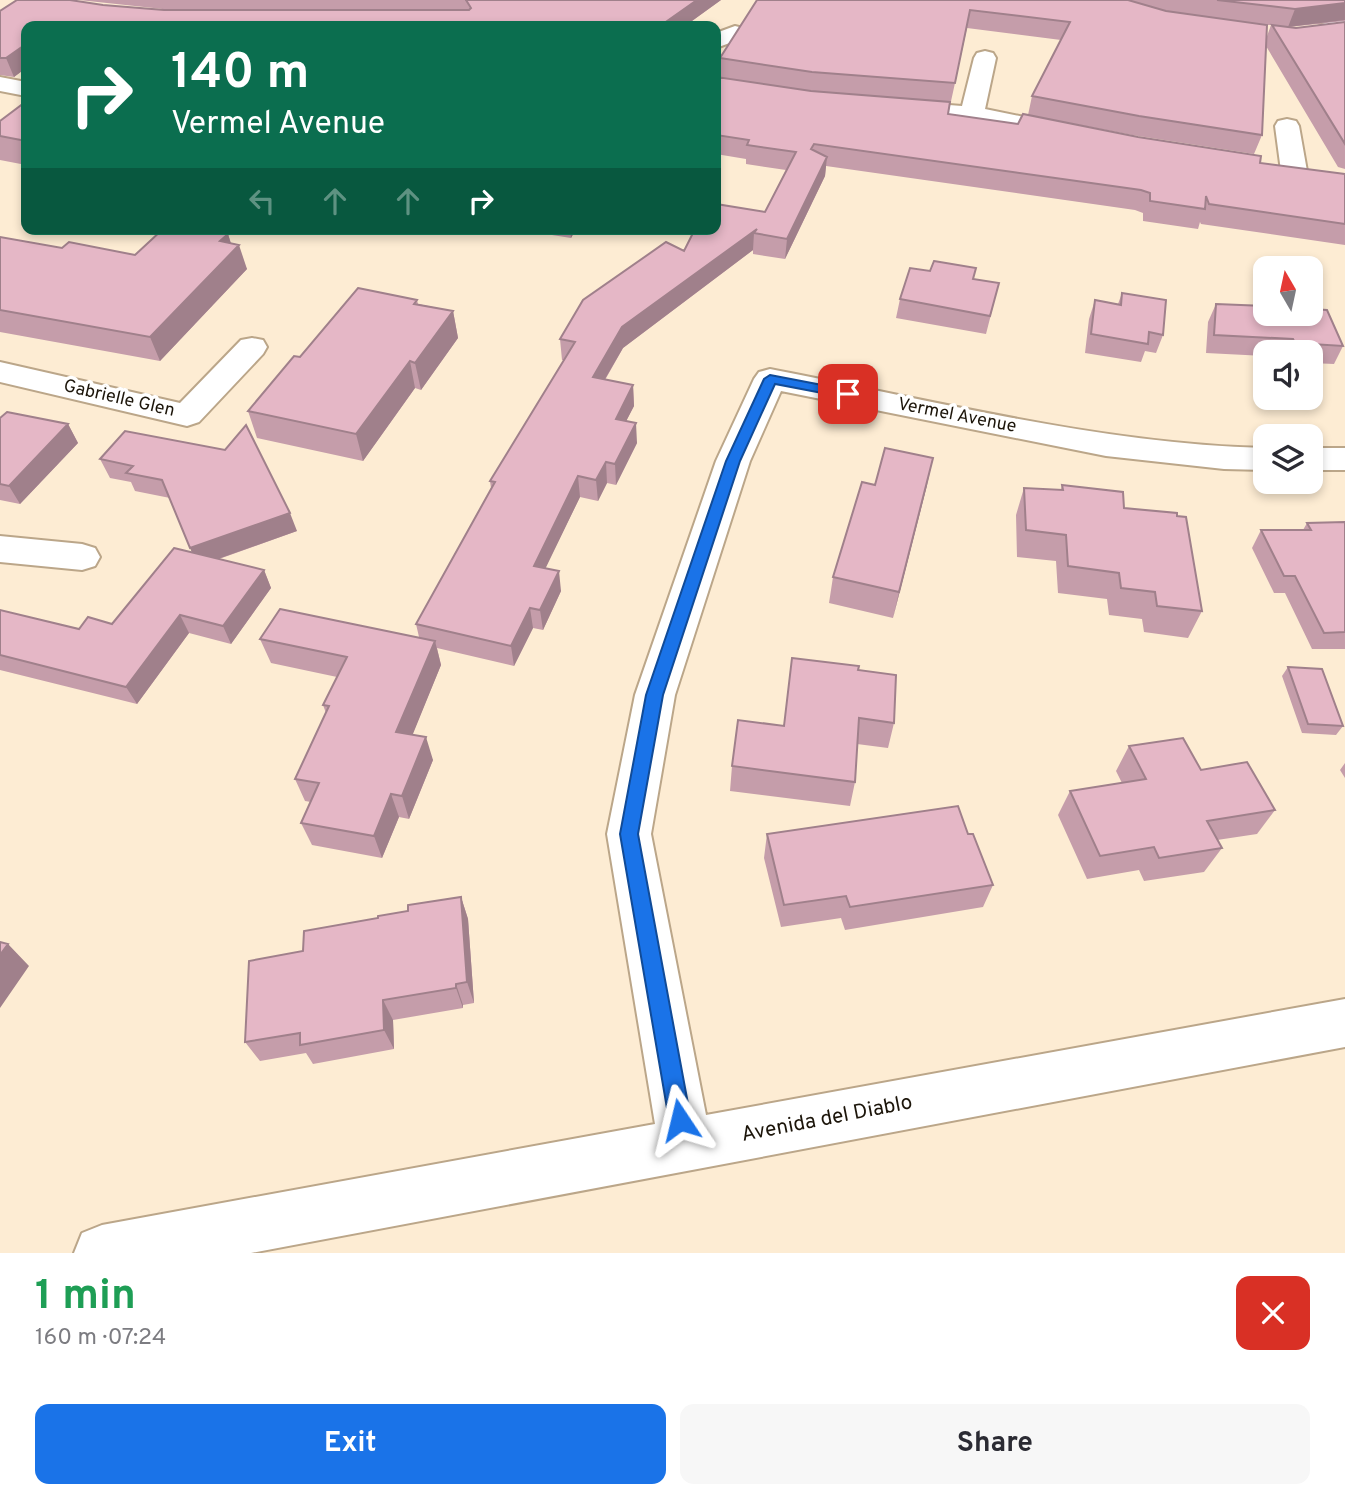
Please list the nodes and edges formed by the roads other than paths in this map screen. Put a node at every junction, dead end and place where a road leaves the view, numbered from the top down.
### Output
1 (1180, 0) edge
2 (1345, 23) edge
3 (1345, 30) edge
4 (1299, 35) edge
5 (985, 58) dead end
6 (0, 85) edge
7 (21, 88) edge
8 (878, 107) edge
9 (972, 114) junction
10 (1287, 125) dead end
11 (1091, 138) edge
12 (1266, 166) edge
13 (1294, 171) junction
14 (1320, 175) edge
15 (252, 347) dead end
16 (0, 372) edge
17 (1253, 458) edge
18 (1323, 459) edge
19 (1345, 460) edge
20 (0, 549) edge
21 (82, 557) dead end
22 (1345, 1023) edge
23 (685, 1145) junction
24 (102, 1253) edge

1 - 2 street
3 - 4 street
5 - 9 street
6 - 7 street
8 - 9 street
9 - 11 street
10 - 13 street
12 - 13 street
13 - 14 street
15 - 16 street, Gabrielle Glen
17 - 23 street, Vermel Avenue
18 - 19 street
20 - 21 street
22 - 23 street, Avenida del Diablo
23 - 24 street, Avenida del Diablo

